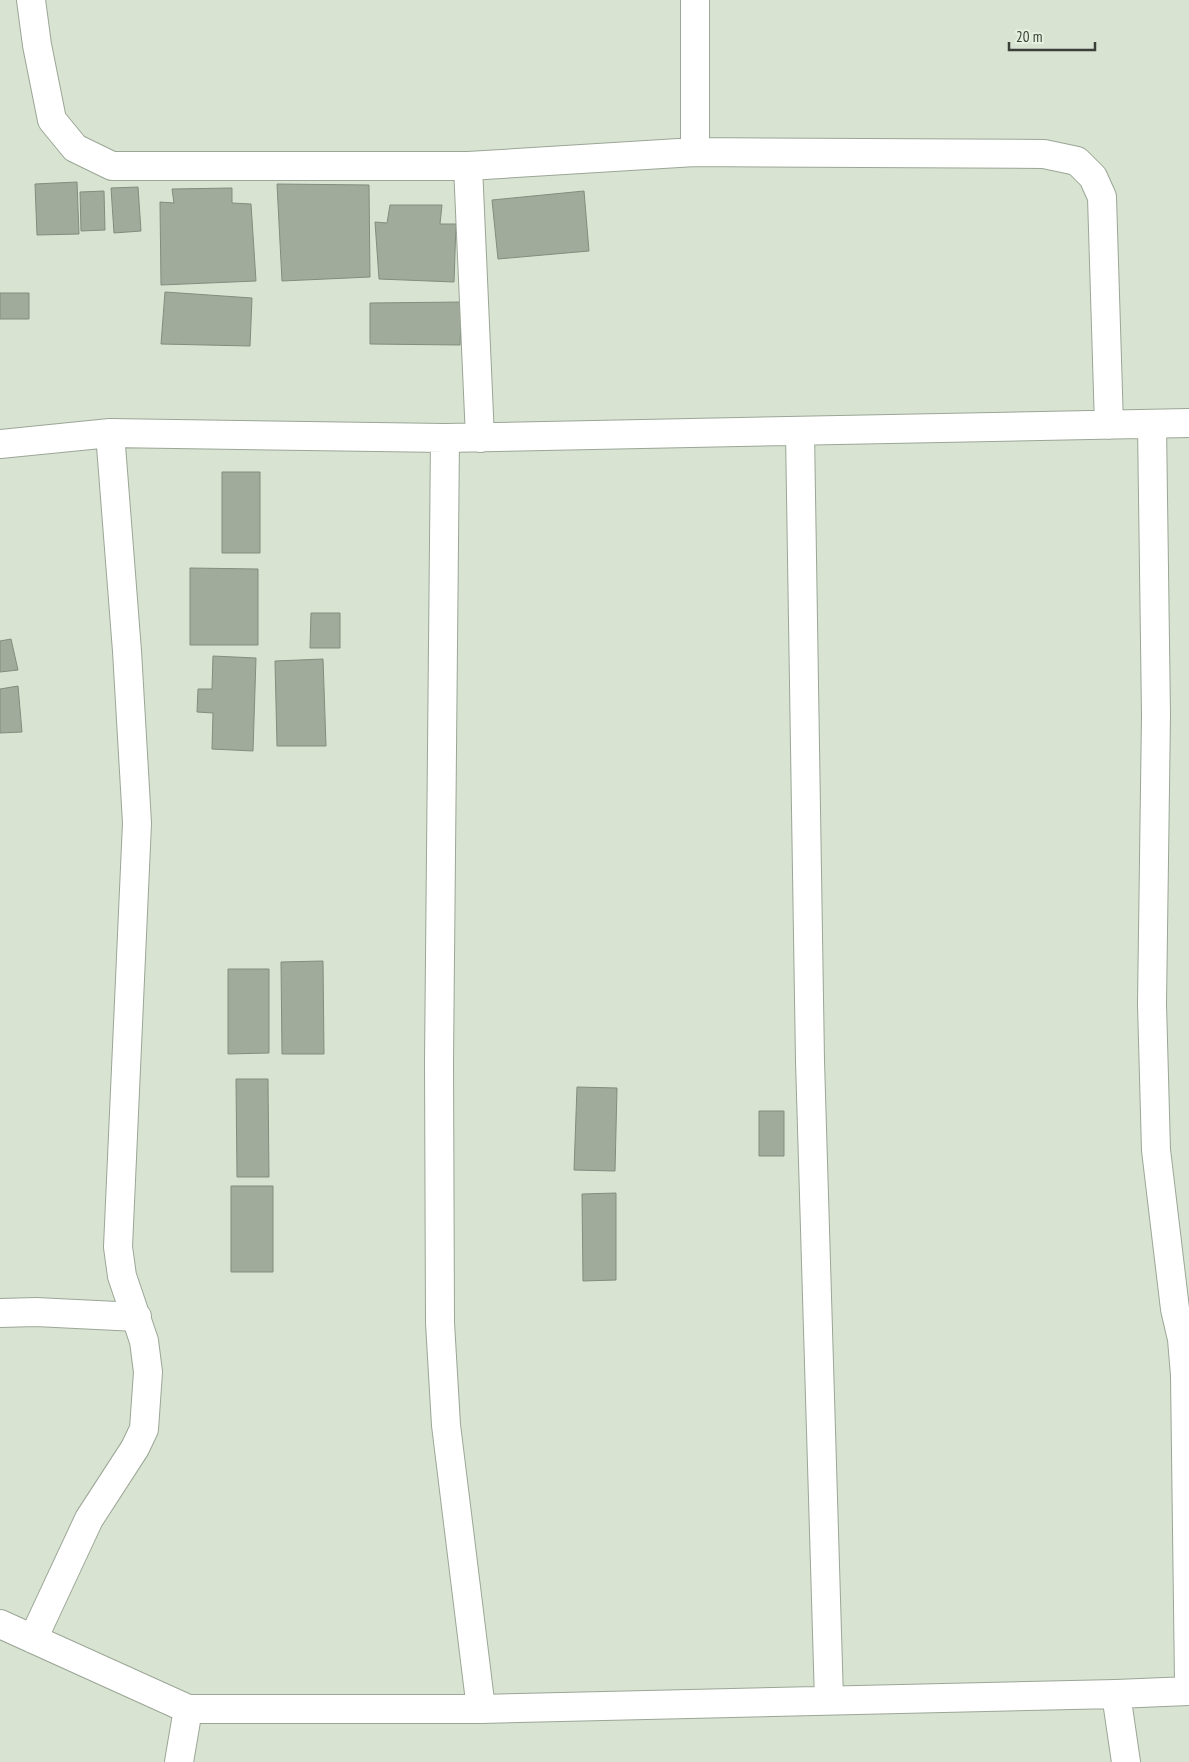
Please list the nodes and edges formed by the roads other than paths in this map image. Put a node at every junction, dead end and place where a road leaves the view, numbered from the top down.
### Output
1 (31, 0) edge
2 (695, 0) edge
3 (695, 152) junction
4 (468, 166) junction
5 (1189, 423) edge
6 (1152, 424) junction
7 (1109, 425) junction
8 (800, 432) junction
9 (110, 433) junction
10 (445, 438) junction
11 (480, 438) junction
12 (0, 444) edge
13 (0, 1313) edge
14 (137, 1317) junction
15 (0, 1624) edge
16 (33, 1639) junction
17 (1189, 1683) edge
18 (1189, 1691) edge
19 (1116, 1694) junction
20 (829, 1700) junction
21 (188, 1709) junction
22 (481, 1709) junction
23 (179, 1762) edge
24 (1126, 1762) edge

1 - 4 street
2 - 3 street
3 - 4 street
3 - 7 street
4 - 11 street
5 - 6 street
6 - 7 street
6 - 17 street
7 - 8 street
8 - 11 street
8 - 20 street
9 - 10 street
9 - 12 street
9 - 14 street
10 - 11 street
10 - 22 street
13 - 14 street
14 - 16 street
15 - 16 street
16 - 21 street
18 - 19 street
19 - 20 street
19 - 24 street
20 - 22 street
21 - 22 street
21 - 23 street

